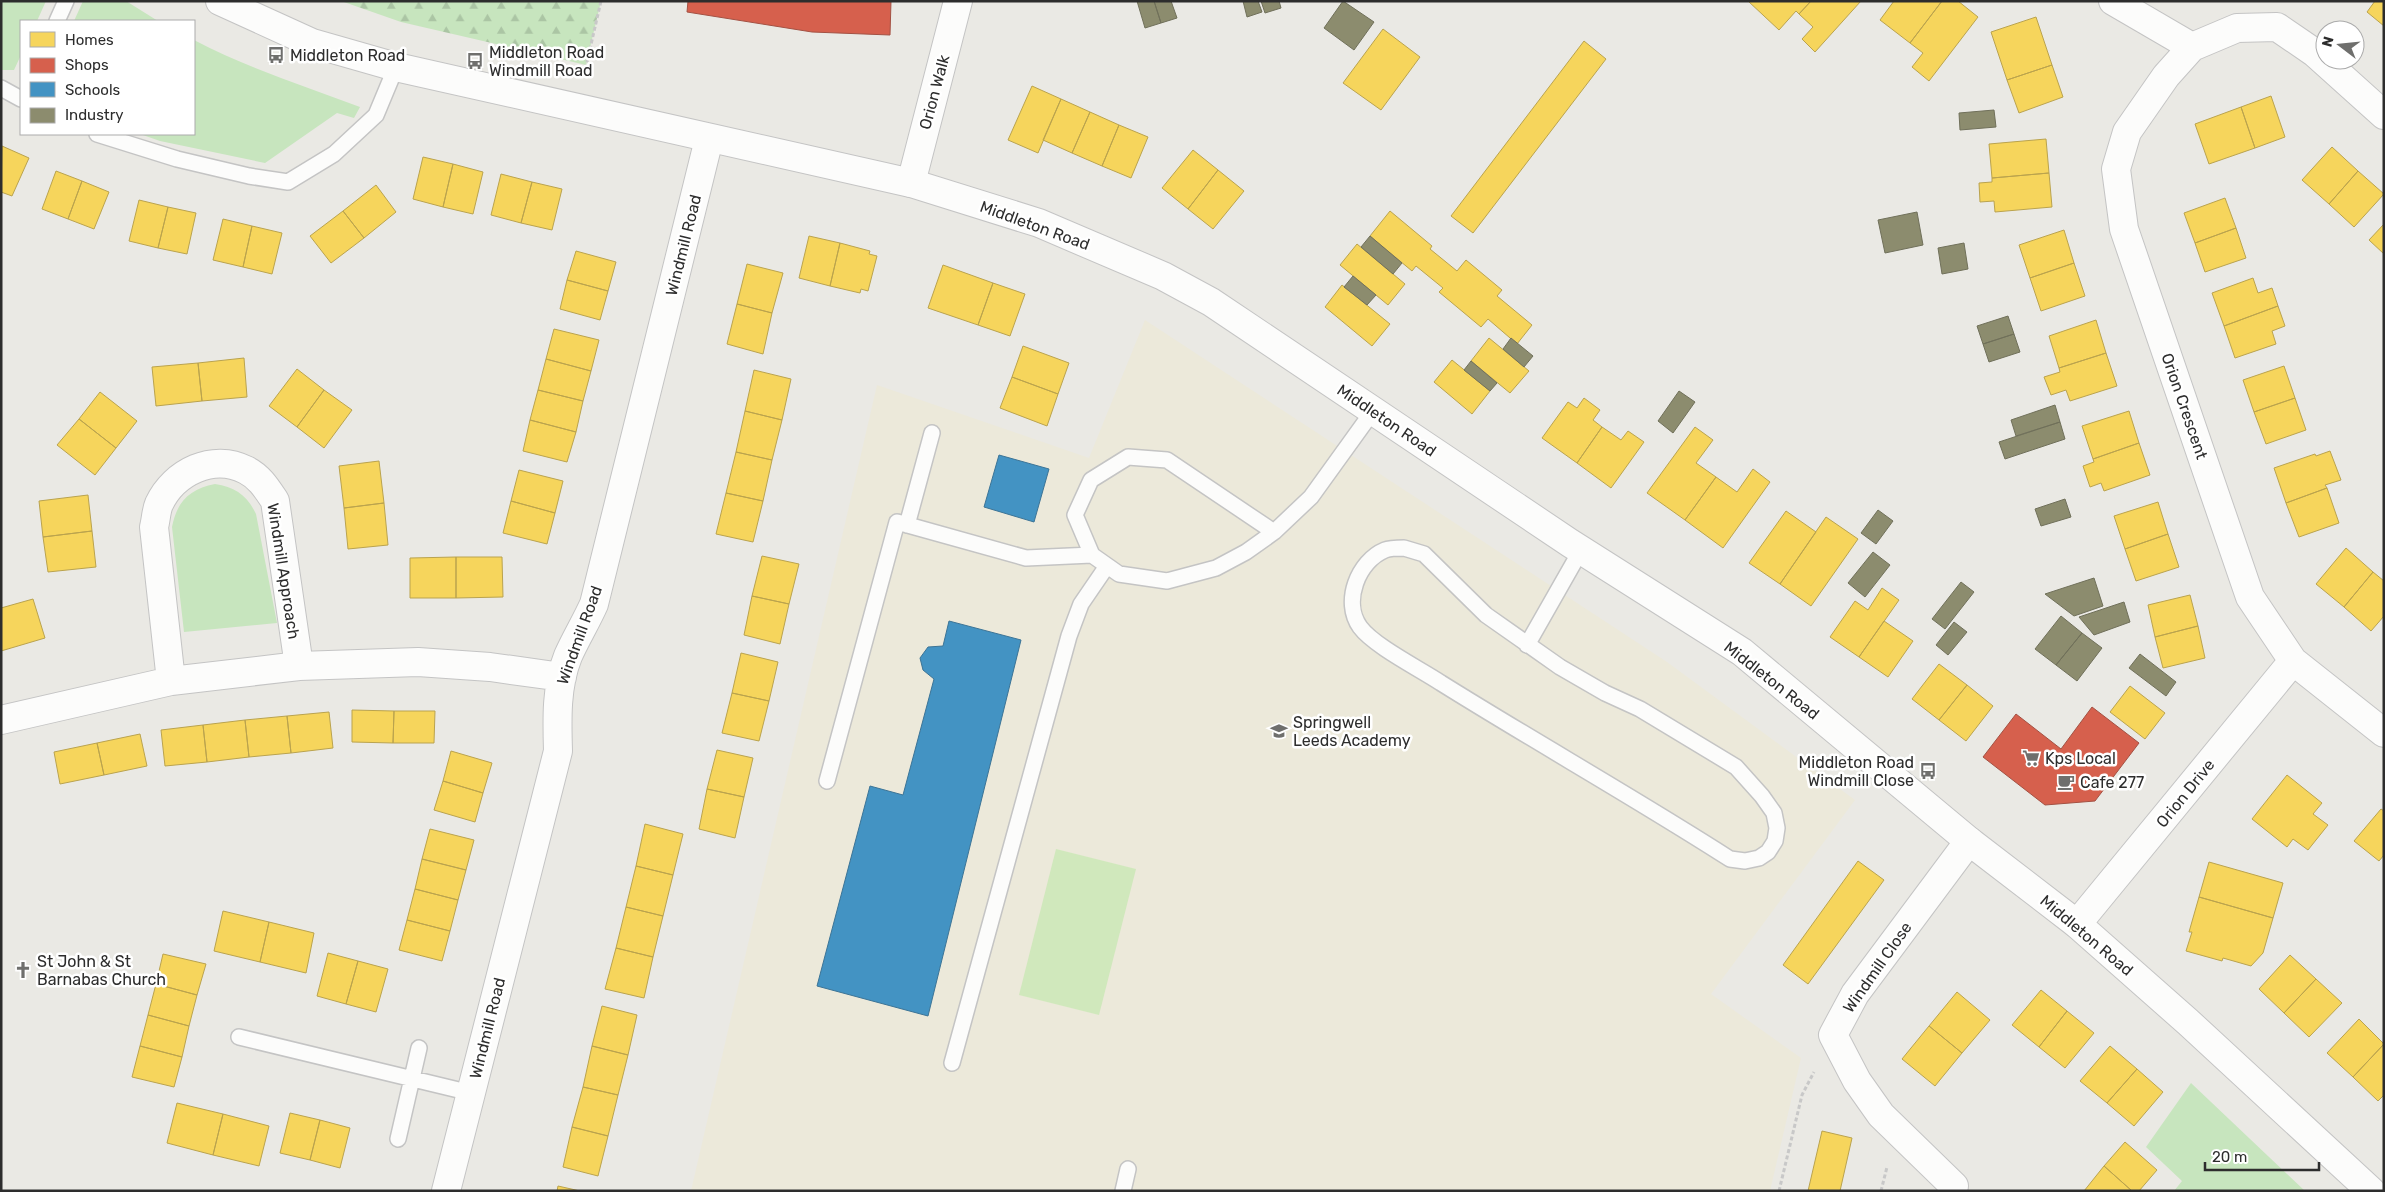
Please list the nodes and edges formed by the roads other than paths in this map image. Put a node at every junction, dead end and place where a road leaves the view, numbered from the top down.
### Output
1 (66, 1) edge
2 (220, 1) edge
3 (958, 1) edge
4 (2113, 1) edge
5 (57, 20) edge
6 (2192, 47) junction
7 (396, 68) junction
8 (1, 88) edge
9 (20, 98) edge
10 (2384, 115) edge
11 (100, 135) edge
12 (709, 140) junction
13 (911, 183) junction
14 (1373, 411) junction
15 (932, 433) dead end
16 (907, 525) junction
17 (1274, 532) junction
18 (1581, 550) junction
19 (1092, 555) junction
20 (1107, 566) junction
21 (1527, 645) junction
22 (2293, 661) junction
23 (299, 666) junction
24 (562, 677) junction
25 (172, 681) junction
26 (1, 720) edge
27 (2384, 732) edge
28 (827, 781) dead end
29 (1969, 841) junction
30 (2077, 924) junction
31 (239, 1037) dead end
32 (419, 1048) dead end
33 (952, 1063) dead end
34 (412, 1079) junction
35 (471, 1093) junction
36 (398, 1140) dead end
37 (1128, 1169) dead end
38 (1954, 1186) dead end
39 (446, 1191) edge
40 (1123, 1191) edge
41 (2371, 1191) edge

1 - 5 lane
2 - 7 street, Middleton Road
3 - 13 street, Orion Walk
4 - 6 street
6 - 10 street
6 - 22 street, Orion Crescent
7 - 11 lane
7 - 12 street, Middleton Road
8 - 9 lane
12 - 13 street, Middleton Road
12 - 24 street, Windmill Road
13 - 14 street, Middleton Road
14 - 17 lane
14 - 18 street, Middleton Road
15 - 16 lane
16 - 19 lane
16 - 28 lane
17 - 19 lane
17 - 20 lane
18 - 21 lane
18 - 29 street, Middleton Road
19 - 20 lane
20 - 33 lane
21 - 21 lane
22 - 27 street, Orion Crescent
22 - 30 street, Orion Drive
23 - 24 street
23 - 25 street
23 - 25 street, Windmill Approach
24 - 35 street, Windmill Road
25 - 26 street
29 - 30 street, Middleton Road
29 - 38 street, Windmill Close
30 - 41 street, Middleton Road
31 - 34 lane
32 - 34 lane
34 - 35 lane
34 - 36 lane
35 - 39 street, Windmill Road
37 - 40 lane

